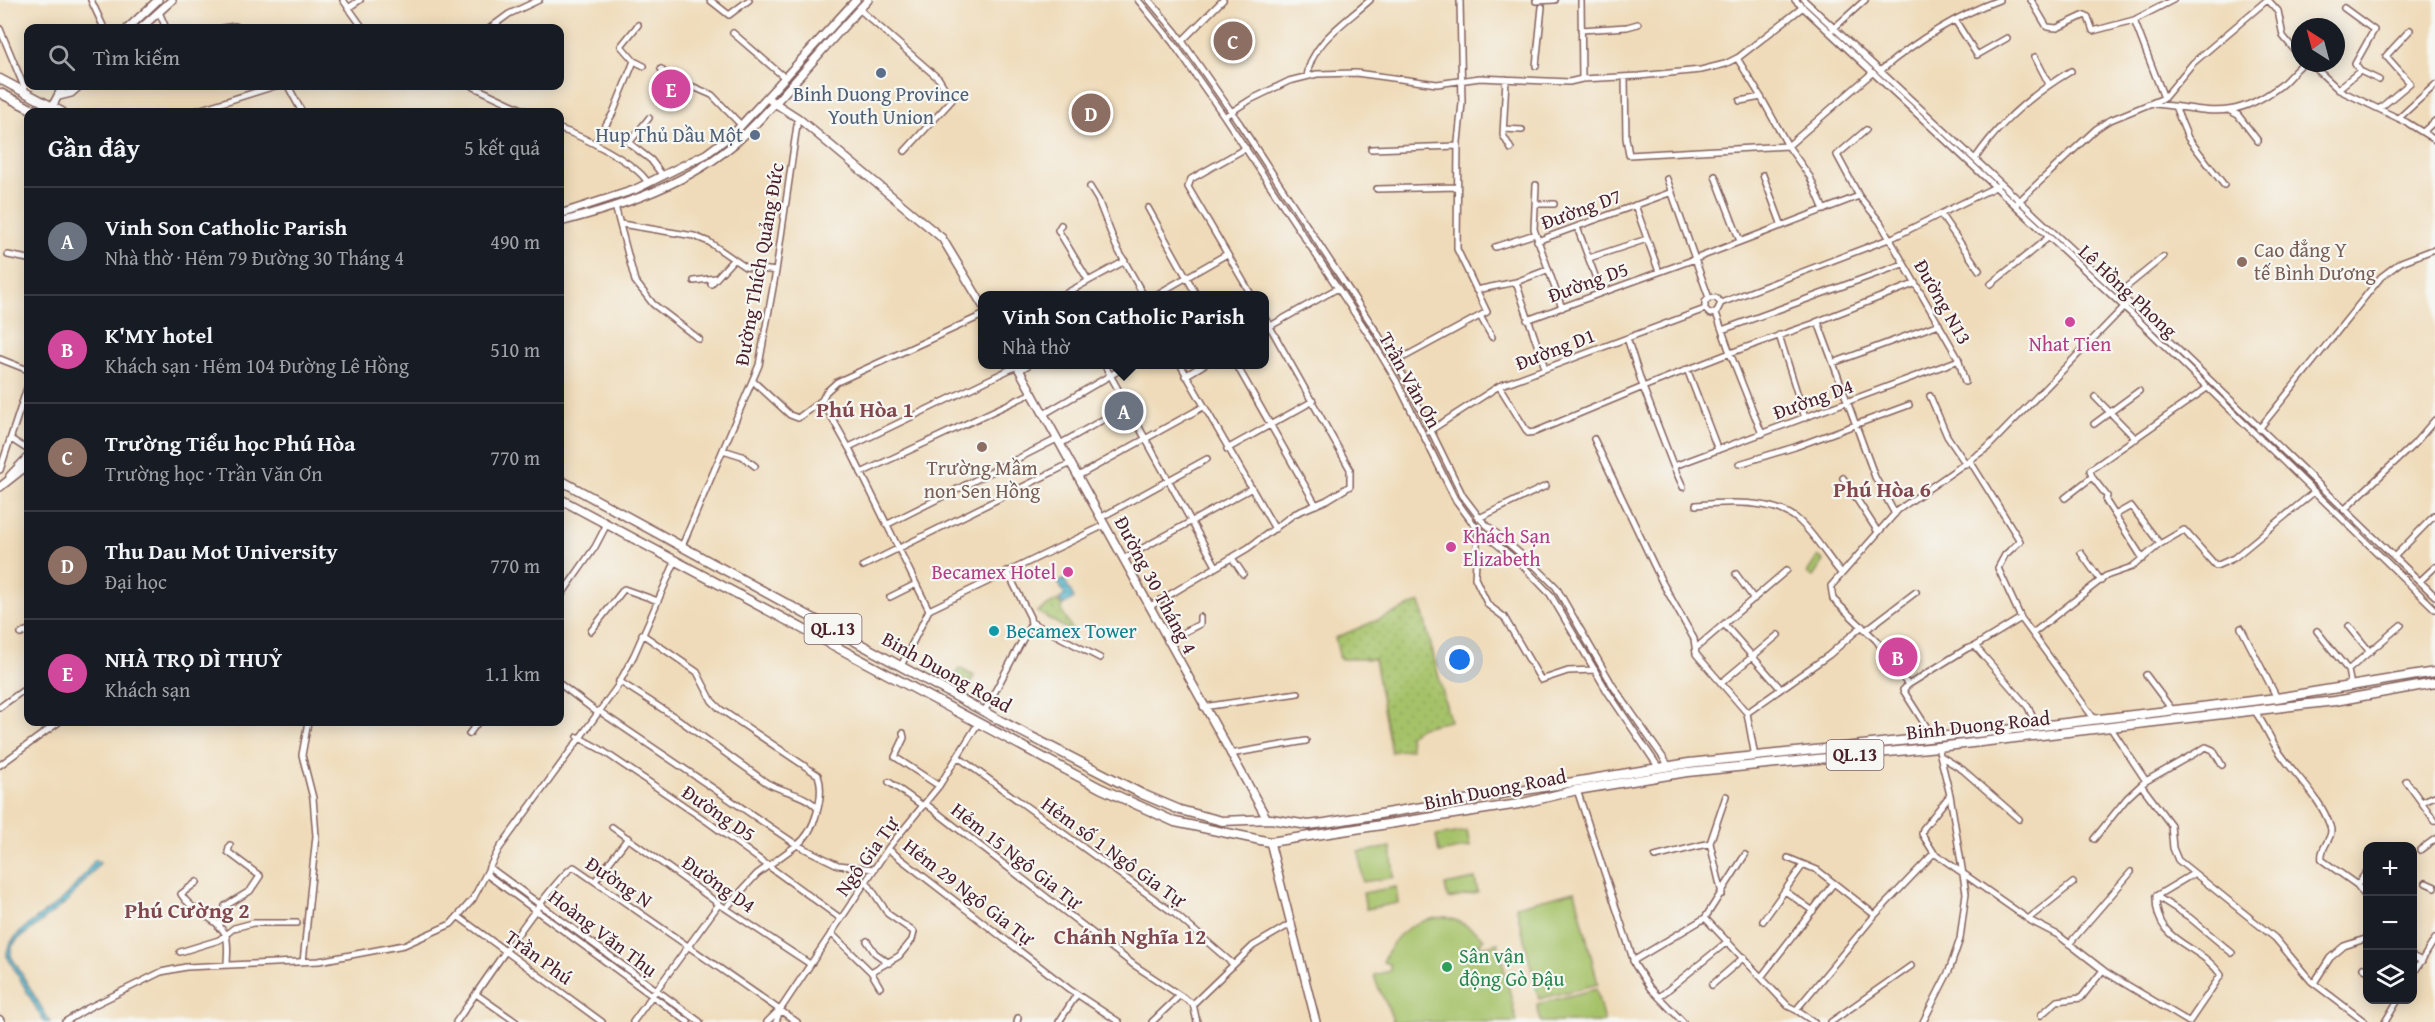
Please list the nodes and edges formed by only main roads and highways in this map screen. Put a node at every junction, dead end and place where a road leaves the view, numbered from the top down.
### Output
1 (158, 0) edge
2 (172, 0) edge
3 (856, 0) edge
4 (868, 0) edge
5 (132, 24) edge
6 (146, 24) edge
7 (0, 79) edge
8 (61, 90) edge
9 (74, 90) edge
10 (0, 93) edge
11 (59, 96) junction
12 (766, 96) junction
13 (0, 98) edge
14 (774, 103) junction
15 (29, 108) edge
16 (47, 108) edge
17 (51, 108) edge
18 (24, 111) edge
19 (564, 213) edge
20 (564, 221) edge
21 (978, 298) edge
22 (1019, 369) edge
23 (24, 461) edge
24 (24, 468) edge
25 (9, 478) junction
26 (564, 482) edge
27 (0, 486) edge
28 (564, 501) edge
29 (682, 546) junction
30 (675, 562) junction
31 (2435, 672) edge
32 (2435, 683) edge
33 (984, 712) junction
34 (979, 722) junction
35 (1933, 737) junction
36 (1938, 747) junction
37 (1267, 819) junction
38 (1277, 819) junction
39 (1271, 841) junction
40 (1316, 1022) edge

1 - 5 main road
2 - 6 main road
3 - 12 main road
4 - 14 main road
7 - 16 highway
8 - 11 main road
9 - 11 main road
10 - 15 highway
11 - 17 main road
12 - 14 main road
12 - 19 main road
13 - 18 highway
14 - 20 main road
14 - 21 main road
22 - 37 main road, Đường 30 Tháng 4
23 - 25 main road
24 - 25 main road
25 - 27 main road
26 - 29 highway, Binh Duong Road / QL.13
28 - 30 highway, Binh Duong Road / QL.13
29 - 30 highway
29 - 33 highway, Binh Duong Road / QL.13
30 - 34 highway, Binh Duong Road / QL.13
31 - 35 highway, Binh Duong Road / QL.13
32 - 36 highway, Binh Duong Road / QL.13
33 - 34 highway
33 - 37 highway, Binh Duong Road / QL.13
34 - 39 highway, Binh Duong Road / QL.13
35 - 36 highway
35 - 38 highway, Binh Duong Road / QL.13
36 - 39 highway, Binh Duong Road / QL.13
37 - 38 highway, QL.13
37 - 39 highway
38 - 39 highway
39 - 40 main road

